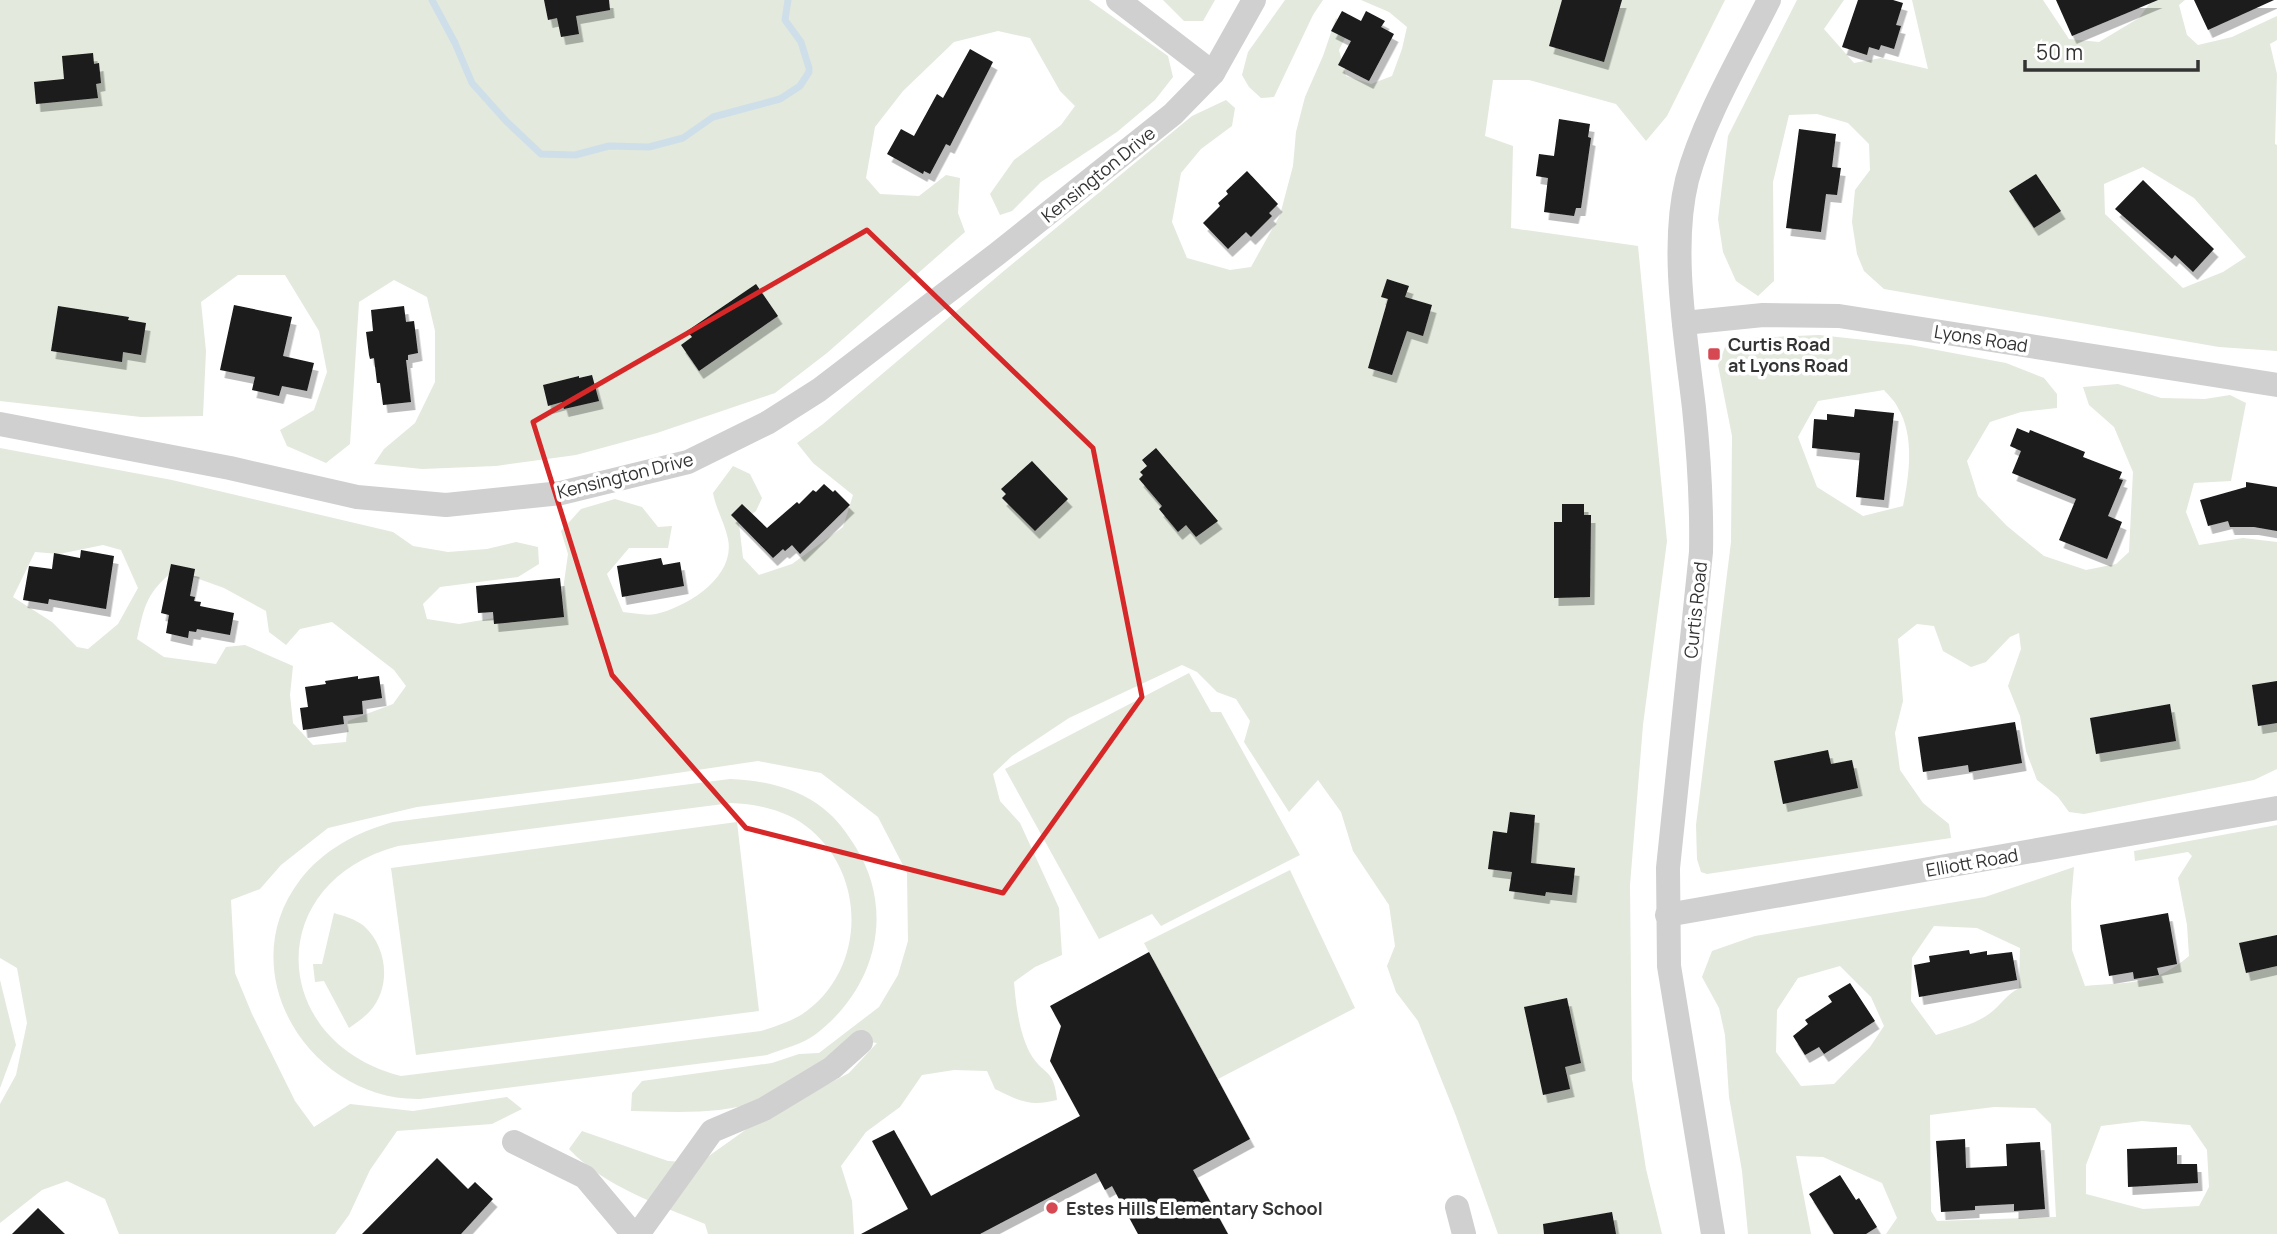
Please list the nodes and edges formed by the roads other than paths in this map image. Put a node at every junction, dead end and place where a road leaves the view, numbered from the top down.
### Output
1 (1118, 0) edge
2 (1254, 0) edge
3 (1769, 0) edge
4 (1213, 73) junction
5 (1684, 323) junction
6 (2277, 385) edge
7 (0, 424) edge
8 (2277, 808) edge
9 (1667, 915) junction
10 (861, 1042) dead end
11 (514, 1142) dead end
12 (1457, 1207) dead end
13 (635, 1234) edge
14 (1464, 1234) edge
15 (1713, 1234) edge

1 - 4 street
2 - 4 street, Kensington Drive
3 - 5 street, Curtis Road
4 - 7 street, Kensington Drive
5 - 6 street, Lyons Road
5 - 9 street, Curtis Road
8 - 9 street, Elliott Road
9 - 15 street, Curtis Road
10 - 13 street
11 - 13 street
12 - 14 street

